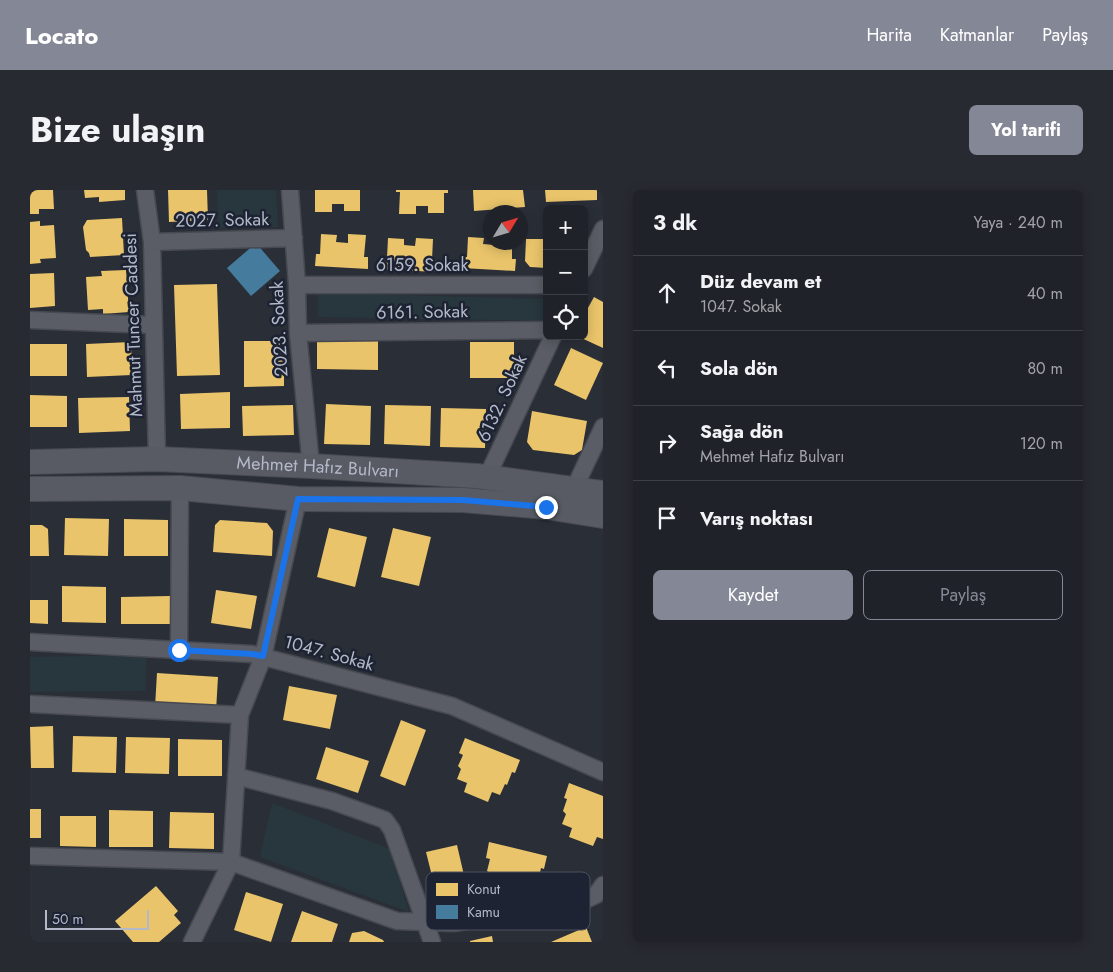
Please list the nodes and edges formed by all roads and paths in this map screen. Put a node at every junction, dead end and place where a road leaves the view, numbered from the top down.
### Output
1 (145, 190) edge
2 (290, 190) edge
3 (603, 229) edge
4 (294, 238) junction
5 (152, 242) junction
6 (588, 261) edge
7 (297, 285) junction
8 (543, 285) edge
9 (30, 320) edge
10 (153, 325) junction
11 (543, 330) edge
12 (298, 333) junction
13 (551, 340) edge
14 (603, 427) edge
15 (157, 459) junction
16 (30, 462) edge
17 (310, 466) junction
18 (487, 477) junction
19 (180, 488) junction
20 (30, 489) edge
21 (574, 489) junction
22 (603, 493) edge
23 (298, 499) junction
24 (603, 516) edge
25 (30, 642) edge
26 (179, 650) junction
27 (263, 656) junction
28 (30, 704) edge
29 (240, 715) junction
30 (603, 772) edge
31 (236, 776) junction
32 (30, 856) edge
33 (230, 862) junction
34 (603, 885) edge
35 (590, 898) edge
36 (426, 922) joint
37 (428, 930) edge
38 (192, 942) edge
39 (432, 942) edge

1 - 5 street, Mahmut Tuncer Caddesi
2 - 4 street, 2023. Sokak
3 - 6 street
4 - 5 street, 2027. Sokak
4 - 7 street, 2023. Sokak
5 - 10 street, Mahmut Tuncer Caddesi
7 - 8 street, 6159. Sokak
7 - 12 street, 2023. Sokak
9 - 10 street
10 - 15 street, Mahmut Tuncer Caddesi
11 - 12 street, 6161. Sokak
12 - 17 street, 2023. Sokak
13 - 18 street, 6132. Sokak
14 - 21 street
15 - 16 main road, Mehmet Hafız Bulvarı
15 - 17 main road, Mehmet Hafız Bulvarı
17 - 18 main road, Mehmet Hafız Bulvarı
18 - 21 main road, Mehmet Hafız Bulvarı
19 - 20 main road, Mehmet Hafız Bulvarı
19 - 23 main road, Mehmet Hafız Bulvarı
19 - 26 street
21 - 22 main road, Mehmet Hafız Bulvarı
23 - 24 main road, Mehmet Hafız Bulvarı
23 - 27 street
25 - 26 street, 1047. Sokak
26 - 27 street, 1047. Sokak
27 - 29 street
27 - 30 street, 1047. Sokak
28 - 29 street
29 - 31 street
31 - 33 street
31 - 36 street
32 - 33 street
33 - 36 street
33 - 38 street
34 - 35 street
37 - 39 street

